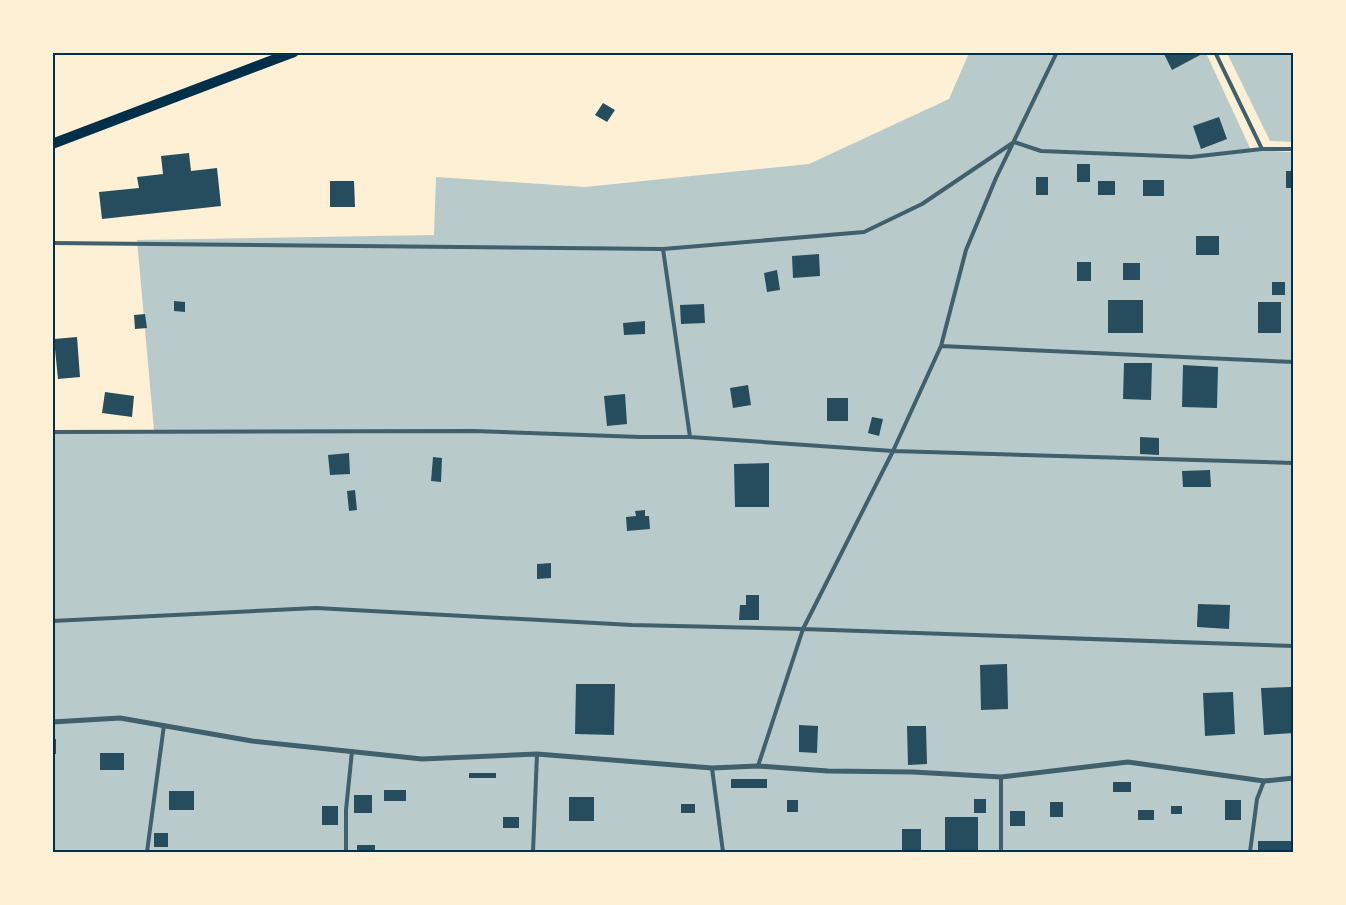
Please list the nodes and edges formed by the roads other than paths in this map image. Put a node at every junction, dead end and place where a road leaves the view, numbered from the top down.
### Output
1 (294, 52) edge
2 (1057, 52) edge
3 (1215, 52) edge
4 (1014, 142) junction
5 (52, 144) edge
6 (1262, 149) junction
7 (1294, 149) edge
8 (52, 243) edge
9 (663, 249) junction
10 (941, 346) junction
11 (1294, 362) edge
12 (52, 432) edge
13 (690, 437) junction
14 (894, 451) junction
15 (1294, 463) edge
16 (52, 621) edge
17 (803, 629) junction
18 (1294, 646) edge
19 (52, 722) edge
20 (164, 725) junction
21 (352, 751) junction
22 (537, 754) junction
23 (758, 766) junction
24 (712, 768) junction
25 (1001, 776) junction
26 (1294, 778) edge
27 (1264, 781) junction
28 (147, 852) edge
29 (346, 852) edge
30 (533, 852) edge
31 (723, 852) edge
32 (1001, 852) edge
33 (1250, 852) edge

1 - 5 main road
2 - 4 lane
3 - 6 lane
4 - 6 lane
4 - 9 lane
4 - 10 lane
6 - 7 lane
8 - 9 lane
9 - 13 lane
10 - 11 lane
10 - 14 lane
12 - 13 lane
13 - 14 lane
14 - 15 lane
14 - 17 lane
16 - 17 lane
17 - 18 lane
17 - 23 lane
19 - 20 street
20 - 21 street
20 - 28 lane
21 - 22 street
21 - 29 lane
22 - 24 street
22 - 30 lane
23 - 24 street
23 - 25 street
24 - 31 lane
25 - 27 street
25 - 32 lane
26 - 27 street
27 - 33 lane

